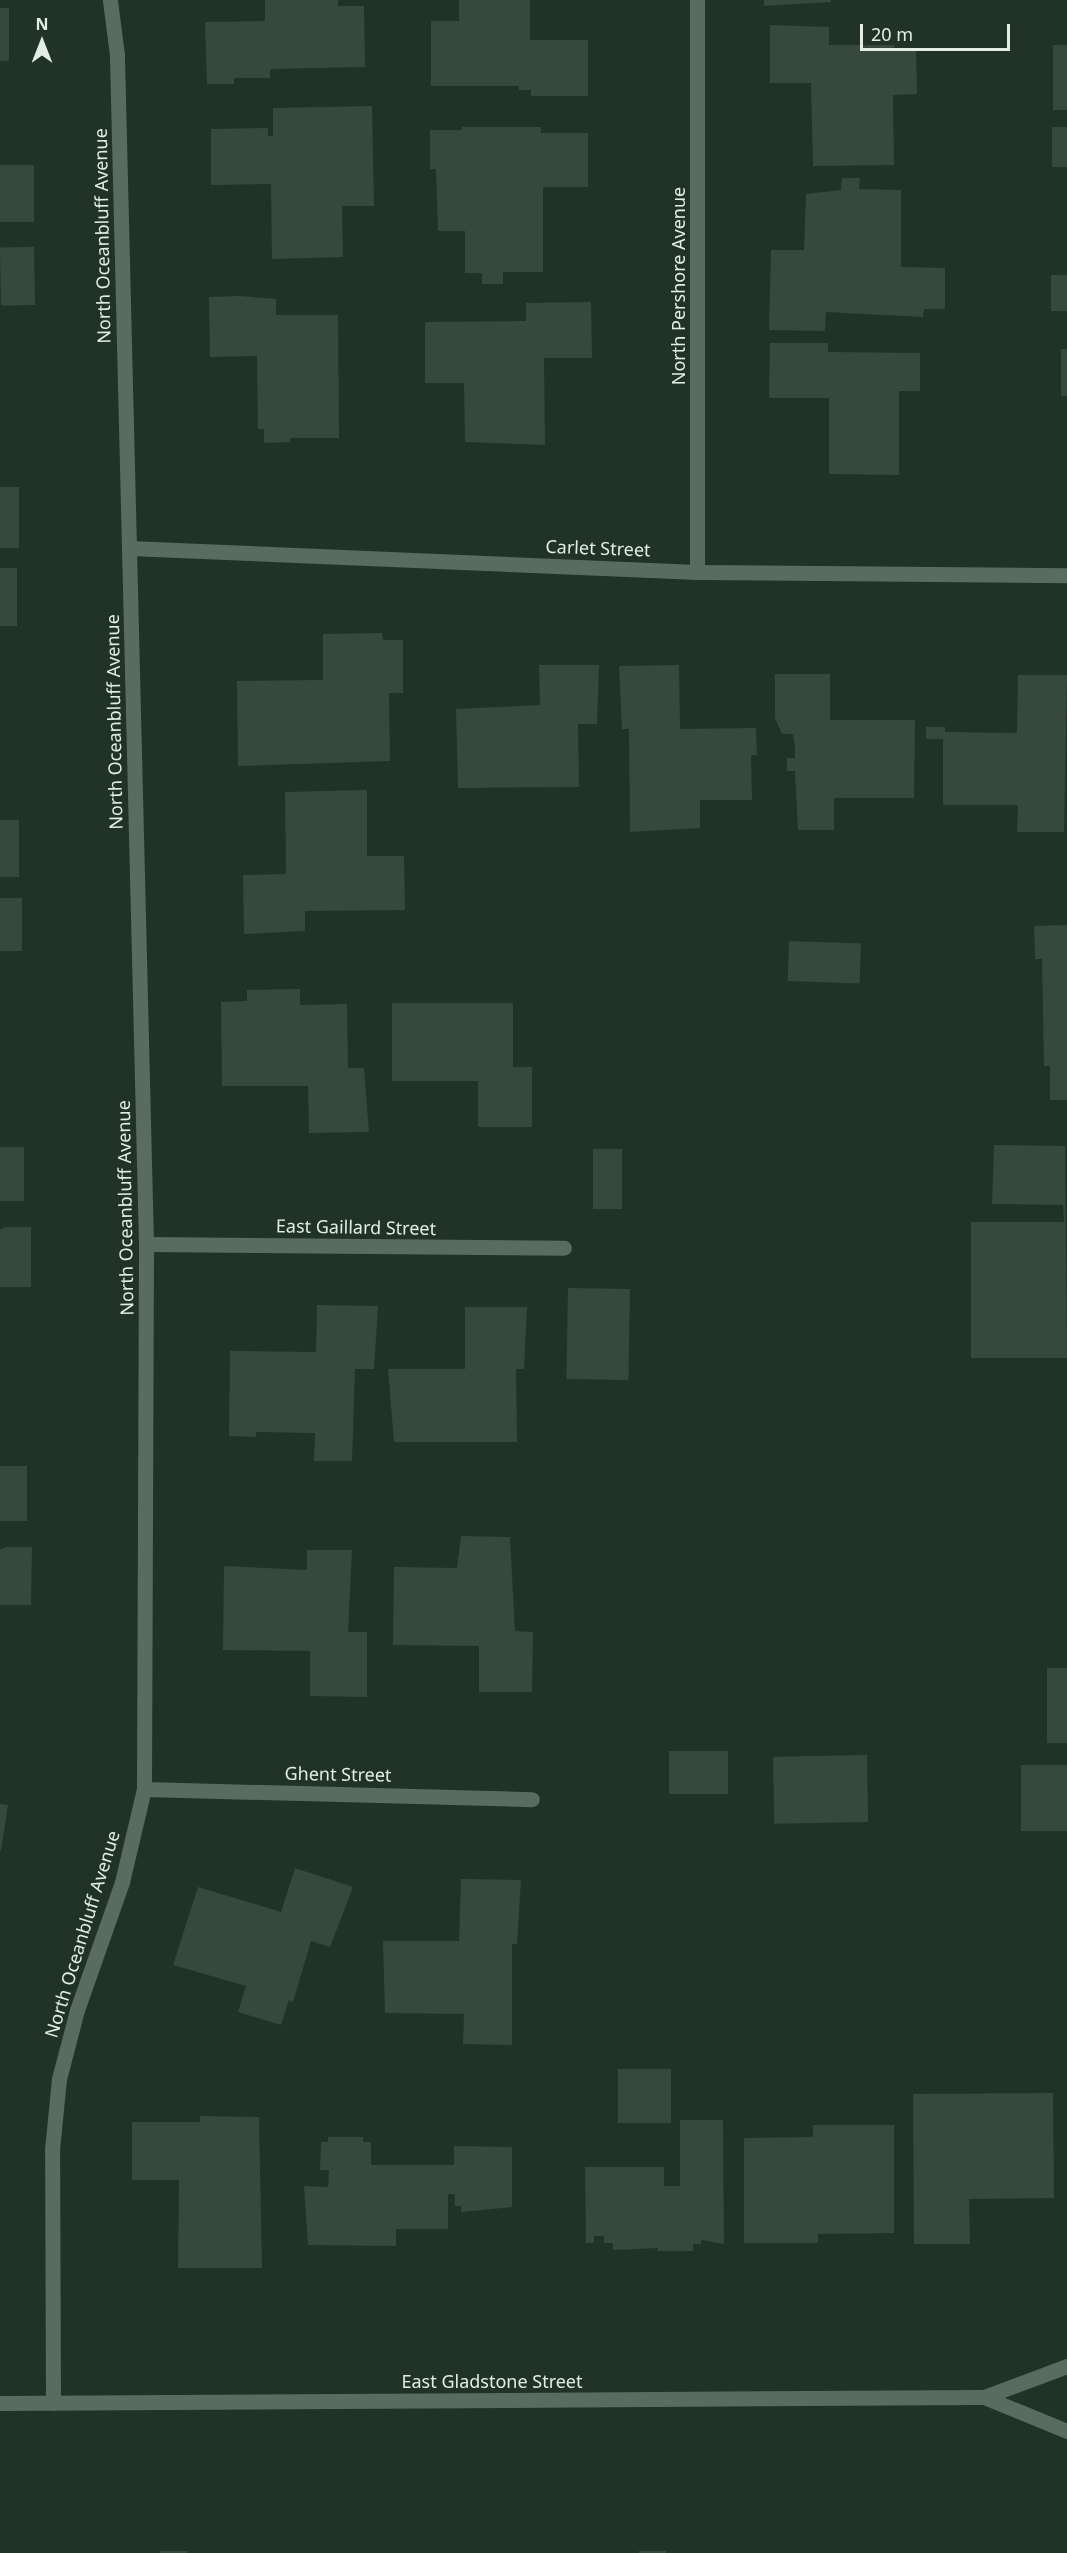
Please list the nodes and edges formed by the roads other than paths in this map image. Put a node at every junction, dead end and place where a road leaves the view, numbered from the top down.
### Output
1 (110, 0) edge
2 (698, 0) edge
3 (129, 548) junction
4 (698, 572) junction
5 (1067, 575) edge
6 (147, 1244) junction
7 (564, 1248) dead end
8 (144, 1789) junction
9 (532, 1799) dead end
10 (1067, 2366) edge
11 (984, 2397) junction
12 (0, 2403) edge
13 (53, 2403) junction
14 (1067, 2431) edge

1 - 3 street, North Oceanbluff Avenue
2 - 4 street, North Pershore Avenue
3 - 4 street, Carlet Street
3 - 6 street, North Oceanbluff Avenue
4 - 5 street, Carlet Street
6 - 7 street, East Gaillard Street
6 - 8 street, North Oceanbluff Avenue
8 - 9 street, Ghent Street
8 - 13 street, North Oceanbluff Avenue
10 - 11 street, East Gladstone Street
11 - 13 street, East Gladstone Street
11 - 14 street, East Gladstone Street
12 - 13 street, East Gladstone Street

